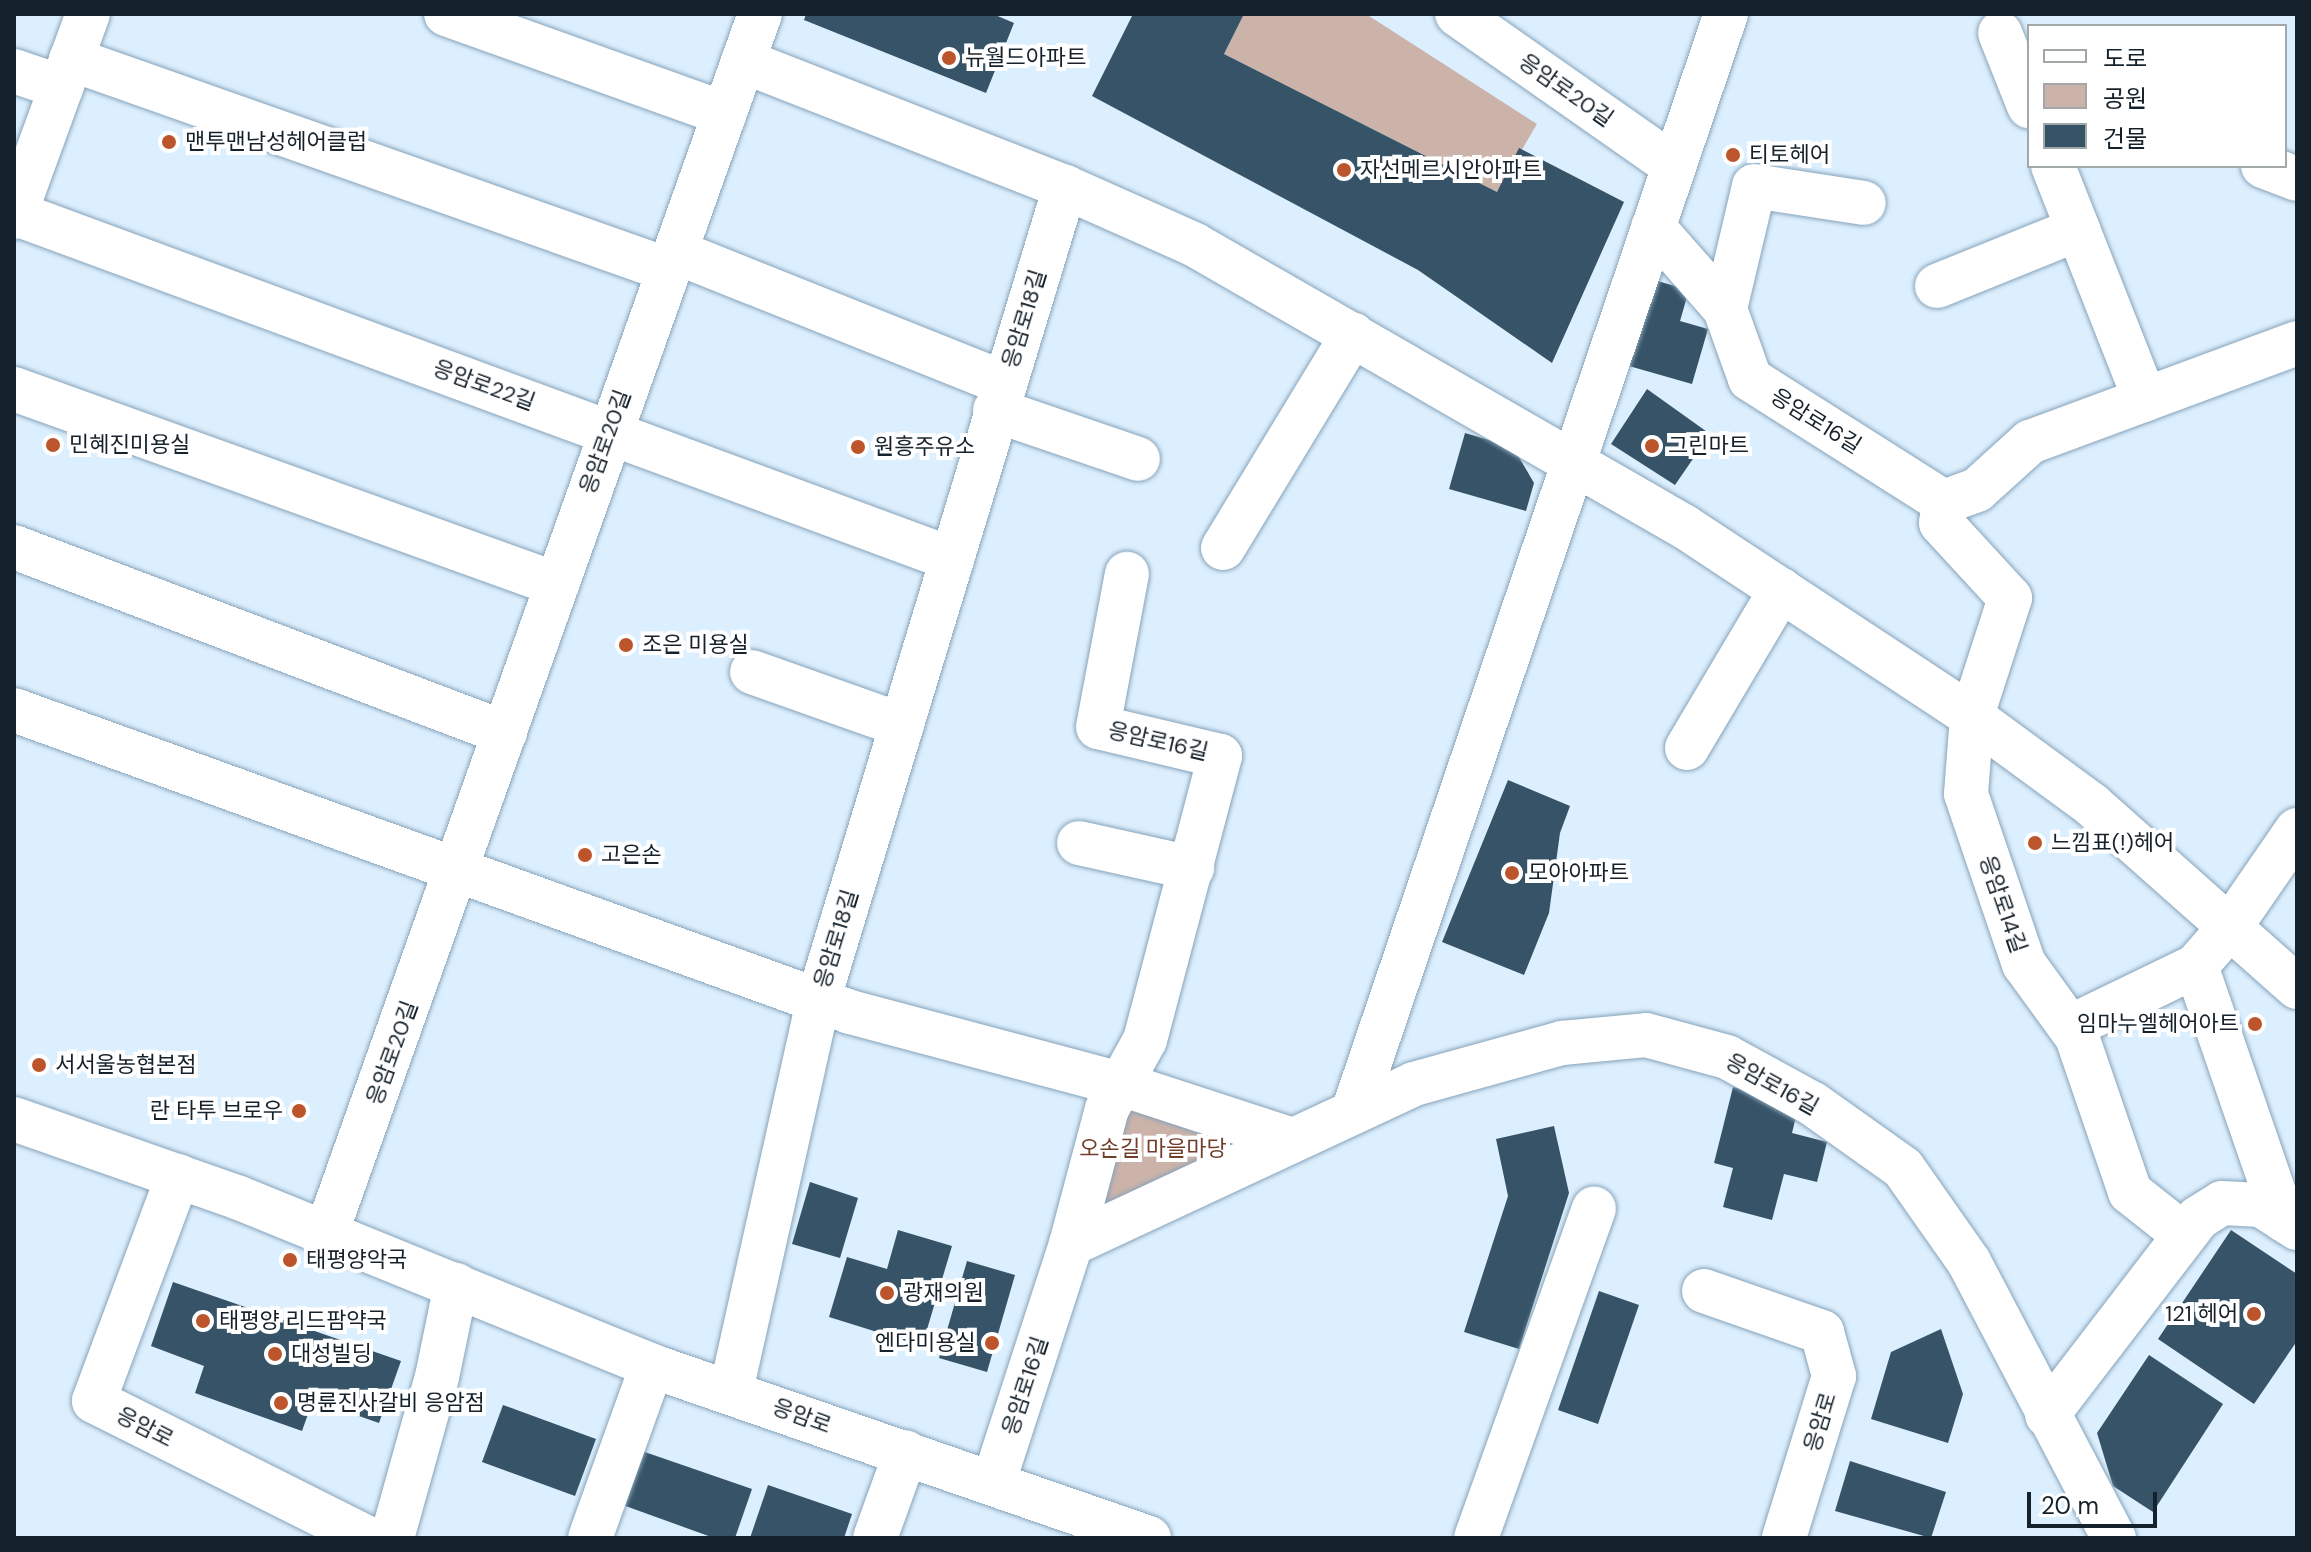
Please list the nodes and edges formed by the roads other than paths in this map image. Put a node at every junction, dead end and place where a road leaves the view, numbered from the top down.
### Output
1 (88, 14) edge
2 (446, 14) edge
3 (760, 14) edge
4 (1457, 14) edge
5 (1726, 14) edge
6 (2000, 33) dead end
7 (743, 61) junction
8 (14, 71) edge
9 (66, 73) junction
10 (2027, 101) edge
11 (725, 114) junction
12 (1674, 166) junction
13 (2054, 168) edge
14 (2268, 168) edge
15 (2297, 179) edge
16 (1065, 187) junction
17 (1864, 203) dead end
18 (14, 214) edge
19 (1653, 227) junction
20 (2078, 229) junction
21 (673, 261) junction
22 (1937, 286) dead end
23 (1725, 309) junction
24 (1353, 334) junction
25 (2297, 343) edge
26 (14, 389) edge
27 (999, 396) junction
28 (2145, 399) junction
29 (609, 430) junction
30 (1138, 459) dead end
31 (1575, 462) junction
32 (1944, 502) junction
33 (14, 547) edge
34 (1223, 548) dead end
35 (952, 559) junction
36 (1127, 574) dead end
37 (556, 584) junction
38 (1781, 590) junction
39 (752, 672) dead end
40 (14, 710) edge
41 (1972, 716) junction
42 (902, 725) junction
43 (505, 733) junction
44 (1687, 748) dead end
45 (2297, 830) edge
46 (1079, 843) dead end
47 (1192, 868) junction
48 (457, 873) junction
49 (2230, 927) junction
50 (2196, 966) junction
51 (2297, 987) edge
52 (818, 1001) junction
53 (2070, 1027) junction
54 (1121, 1084) junction
55 (1353, 1112) junction
56 (14, 1119) edge
57 (1292, 1140) junction
58 (178, 1176) junction
59 (1594, 1208) dead end
60 (2290, 1224) edge
61 (326, 1234) junction
62 (2183, 1234) junction
63 (1071, 1244) junction
64 (456, 1285) junction
65 (1704, 1291) dead end
66 (652, 1366) junction
67 (731, 1391) junction
68 (2047, 1415) junction
69 (906, 1452) junction
70 (994, 1481) junction
71 (1141, 1537) edge
72 (367, 1538) edge
73 (392, 1538) edge
74 (590, 1538) edge
75 (875, 1538) edge
76 (1476, 1538) edge
77 (1784, 1538) edge
78 (2114, 1538) edge

1 - 9 street, 응암로22길
2 - 11 street
3 - 7 street, 응암로20길
4 - 12 street, 응암로20길
5 - 12 street
6 - 10 street
7 - 11 street, 응암로20길
7 - 16 street
8 - 9 street
9 - 18 street, 응암로22길
9 - 21 street
11 - 21 street, 응암로20길
12 - 19 street
13 - 20 street
14 - 15 street
16 - 24 street
16 - 27 street, 응암로18길
17 - 23 street
18 - 29 street, 응암로22길
19 - 23 street, 응암로16길
19 - 31 street
20 - 22 street
20 - 28 street
21 - 27 street
21 - 29 street, 응암로20길
23 - 32 street, 응암로16길
24 - 31 street
24 - 34 street
25 - 28 street
26 - 37 street
27 - 30 street
27 - 35 street, 응암로18길
28 - 32 street
29 - 35 street, 응암로22길
29 - 37 street, 응암로20길
31 - 38 street
31 - 55 street
32 - 41 street
33 - 43 street
35 - 42 street, 응암로18길
36 - 47 street, 응암로16길
37 - 43 street, 응암로20길
38 - 41 street
38 - 44 street
39 - 42 street
40 - 48 street
41 - 49 street
41 - 53 street, 응암로14길
42 - 52 street, 응암로18길
43 - 48 street, 응암로20길
45 - 49 street
46 - 47 street
47 - 54 street, 응암로16길
48 - 52 street
48 - 61 street, 응암로20길
49 - 50 street
49 - 51 street
50 - 53 street
50 - 60 street
52 - 54 street, 응암로18길
52 - 67 street, 응암로18길
53 - 62 street, 응암로14길
54 - 57 street
54 - 63 street, 응암로16길
55 - 57 street, 응암로16길
55 - 68 street, 응암로16길
56 - 58 street, 응암로
57 - 63 street, 응암로16길
58 - 61 street, 응암로
58 - 72 street, 응암로
59 - 76 street
60 - 62 street
61 - 64 street, 응암로
62 - 68 street
63 - 70 street, 응암로16길
64 - 66 street, 응암로
64 - 73 street
65 - 77 street, 응암로
66 - 67 street, 응암로
66 - 74 street
67 - 69 street, 응암로
68 - 78 street
69 - 70 street, 응암로
69 - 75 street
70 - 71 street, 응암로

